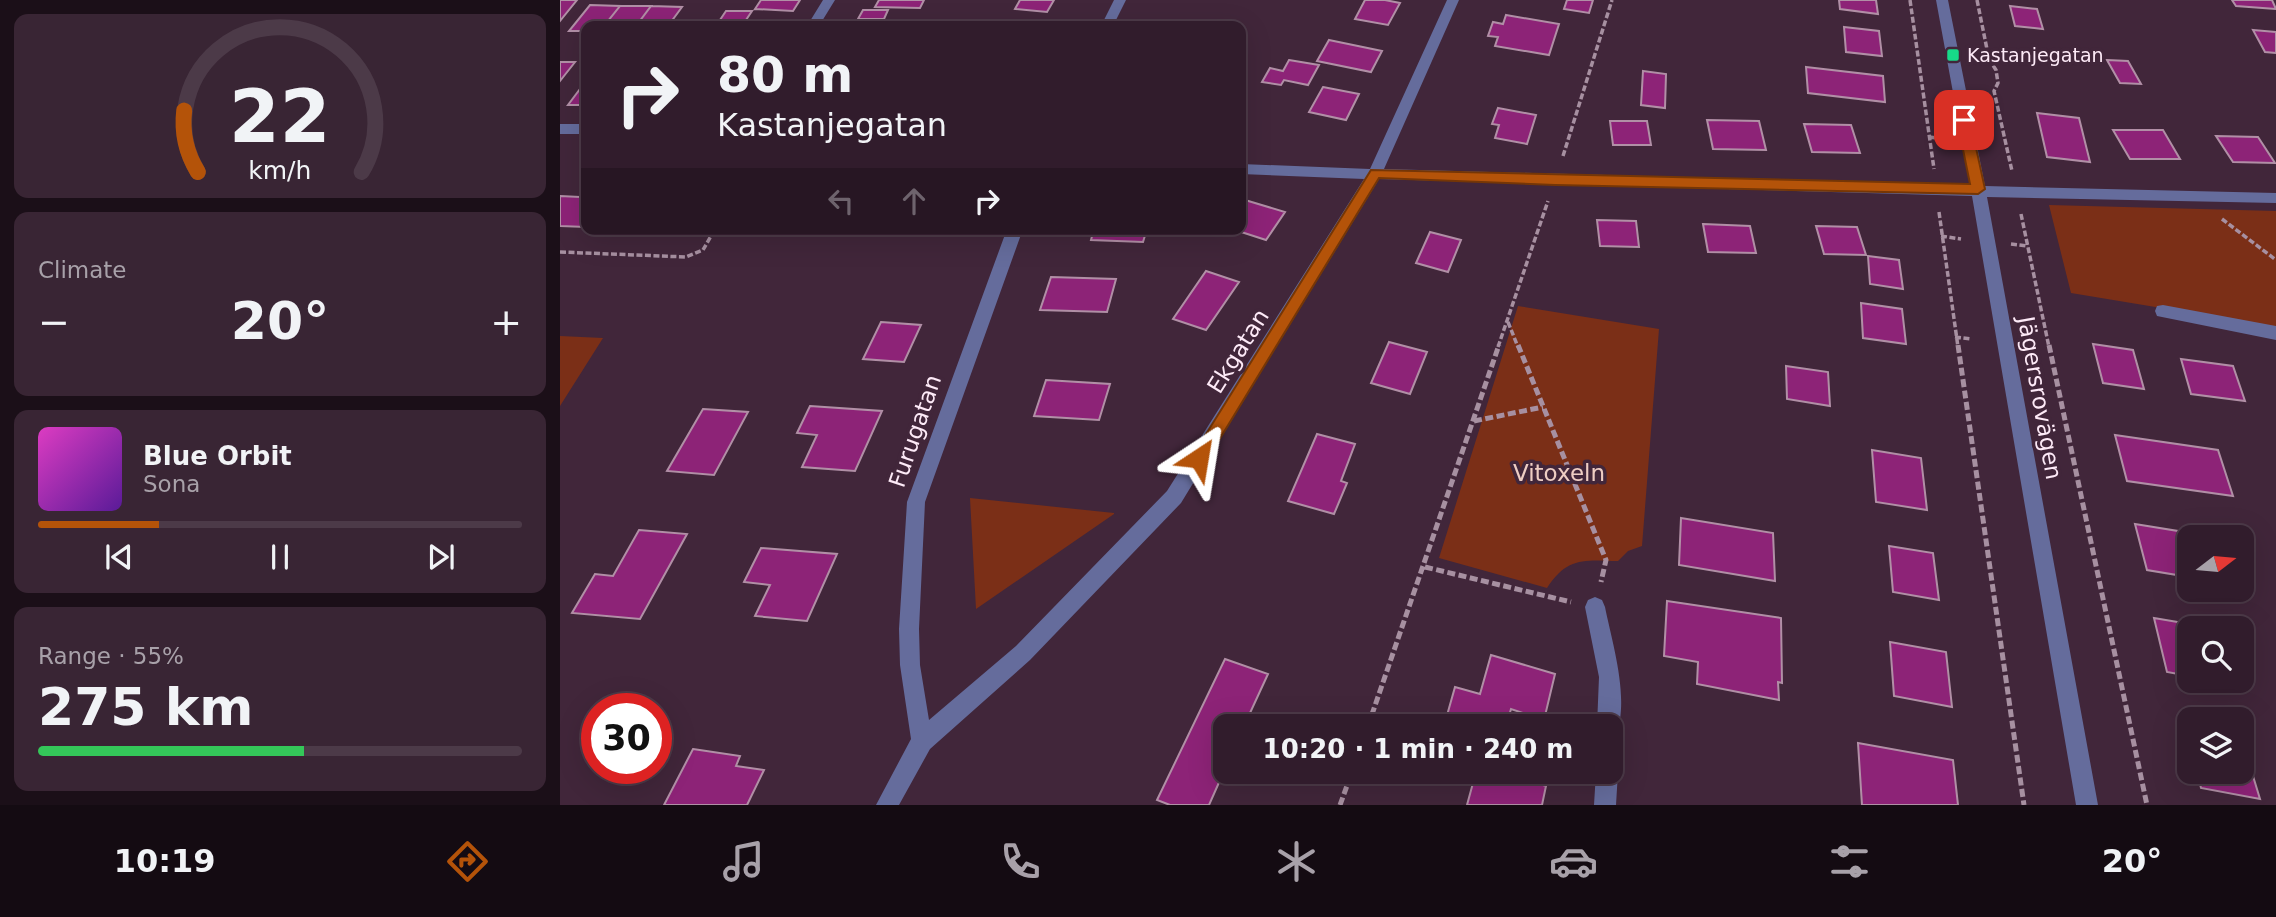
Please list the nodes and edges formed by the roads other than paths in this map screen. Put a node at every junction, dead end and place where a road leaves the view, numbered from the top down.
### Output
1 (830, 0) edge
2 (1120, 0) edge
3 (1453, 0) edge
4 (1942, 0) edge
5 (816, 21) edge
6 (1110, 21) edge
7 (560, 129) edge
8 (581, 129) edge
9 (1246, 169) edge
10 (1375, 173) junction
11 (1978, 189) junction
12 (2276, 198) edge
13 (1013, 235) edge
14 (2164, 311) dead end
15 (2276, 333) edge
16 (1595, 607) road end
17 (1608, 714) edge
18 (922, 741) junction
19 (1606, 784) edge
20 (887, 805) edge
21 (1605, 805) edge
22 (2087, 805) edge

1 - 5 street
2 - 6 street
3 - 10 street, Ekgatan
4 - 11 street, Jägersrovägen
7 - 8 street
9 - 10 street
10 - 11 street
10 - 18 street, Ekgatan
11 - 12 street
11 - 22 street, Jägersrovägen
13 - 18 street, Furugatan
14 - 15 street
16 - 17 street
18 - 20 street, Ekgatan
19 - 21 street

